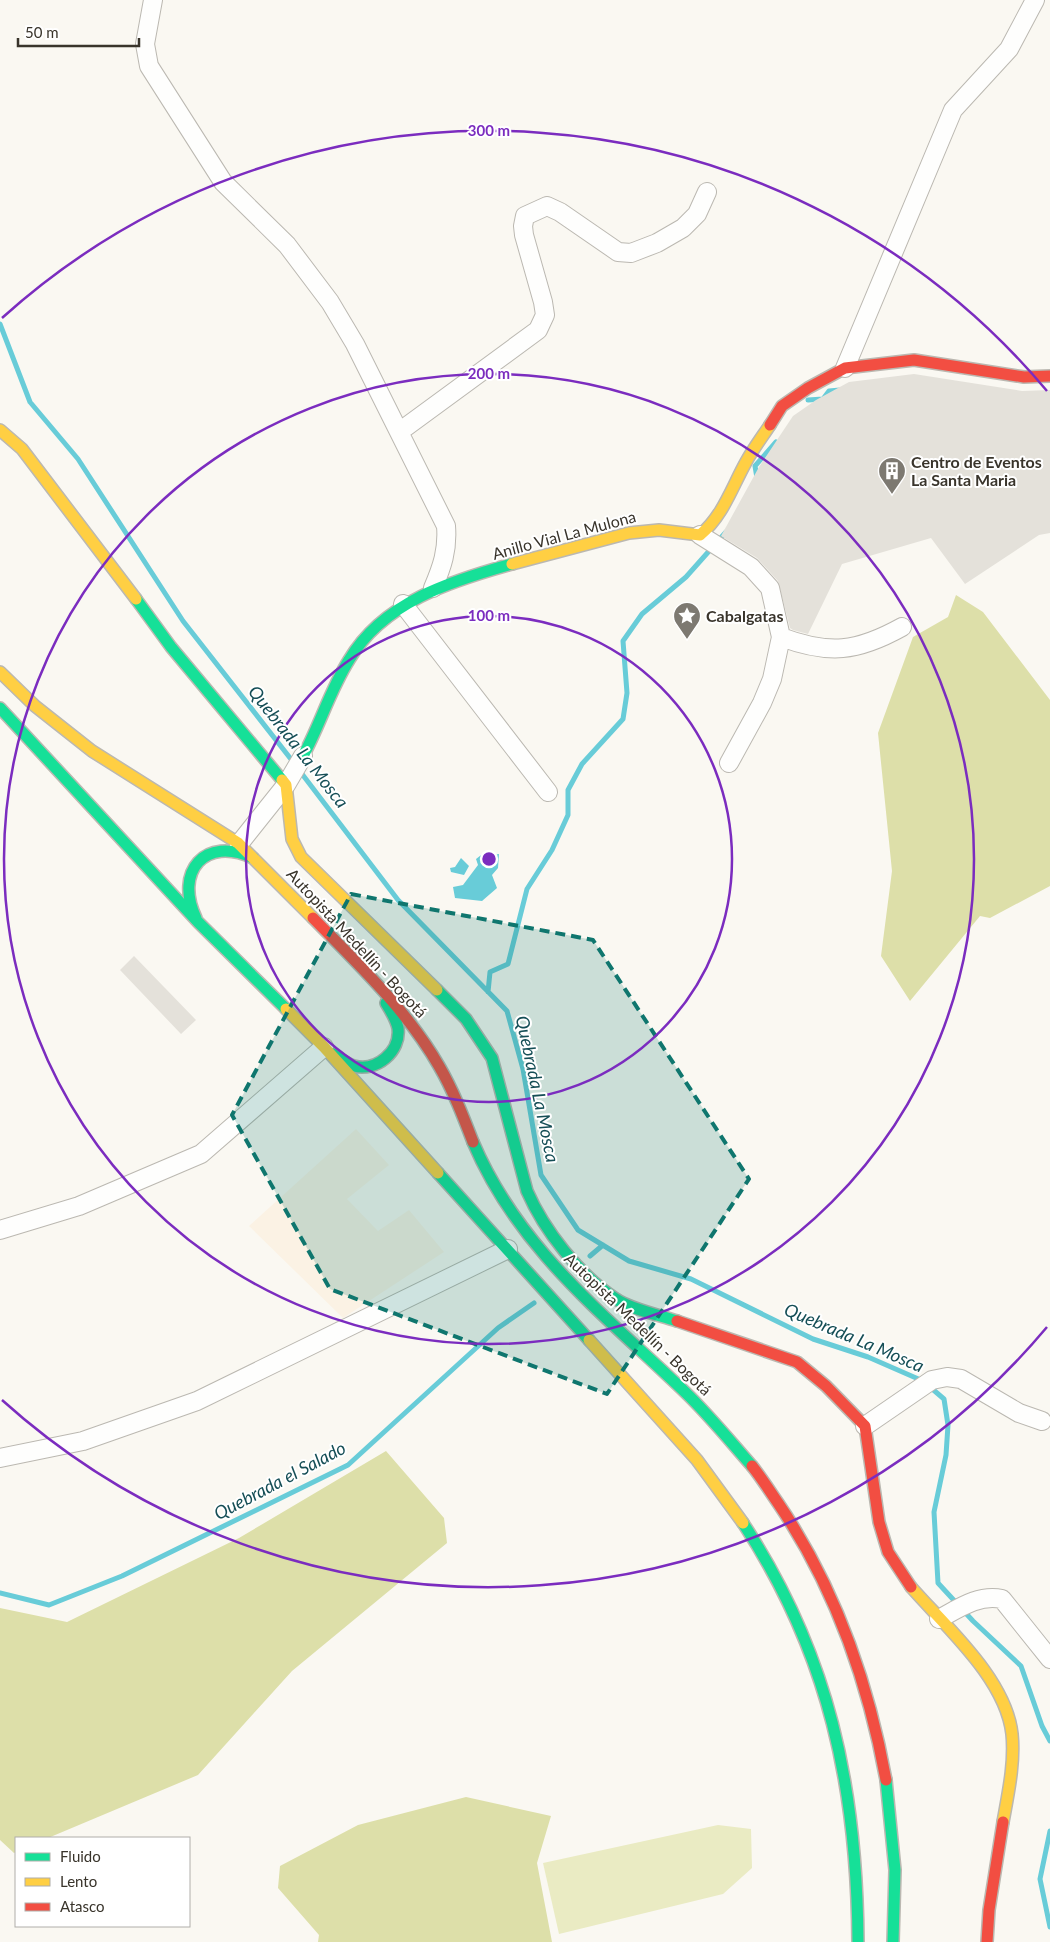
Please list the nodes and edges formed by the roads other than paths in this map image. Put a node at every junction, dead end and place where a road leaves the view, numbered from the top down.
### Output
1 (154, 0) edge
2 (1029, 4) edge
3 (707, 192) dead end
4 (845, 368) junction
5 (1050, 376) edge
6 (0, 430) edge
7 (399, 432) junction
8 (703, 537) junction
9 (433, 588) junction
10 (403, 604) junction
11 (902, 627) dead end
12 (781, 637) junction
13 (0, 672) edge
14 (0, 708) edge
15 (303, 756) joint
16 (729, 764) dead end
17 (290, 779) junction
18 (548, 792) dead end
19 (239, 844) junction
20 (260, 863) junction
21 (198, 922) junction
22 (372, 979) junction
23 (324, 1047) junction
24 (0, 1230) edge
25 (508, 1250) junction
26 (1042, 1420) dead end
27 (865, 1426) junction
28 (0, 1458) edge
29 (946, 1615) junction
30 (1050, 1659) edge
31 (858, 1942) edge
32 (893, 1942) edge
33 (987, 1942) edge

1 - 7 street
2 - 4 street
3 - 7 street
4 - 5 main road
4 - 8 main road
6 - 17 main road
7 - 9 street
8 - 9 main road, Anillo Vial La Mulona
8 - 12 street
9 - 10 main road, Anillo Vial La Mulona
10 - 15 main road, Anillo Vial La Mulona
10 - 18 street
11 - 12 street
12 - 16 street
13 - 19 main road, Autopista Medellín - Bogotá
14 - 21 main road
15 - 17 street
17 - 19 street
17 - 27 main road
19 - 20 main road, Autopista Medellín - Bogotá
20 - 21 main road
20 - 22 main road, Autopista Medellín - Bogotá
21 - 23 main road
22 - 23 main road
22 - 32 main road, Autopista Medellín - Bogotá
23 - 24 street
23 - 25 main road
25 - 28 street
25 - 31 main road
26 - 27 street
27 - 29 main road
29 - 30 street
29 - 33 main road

